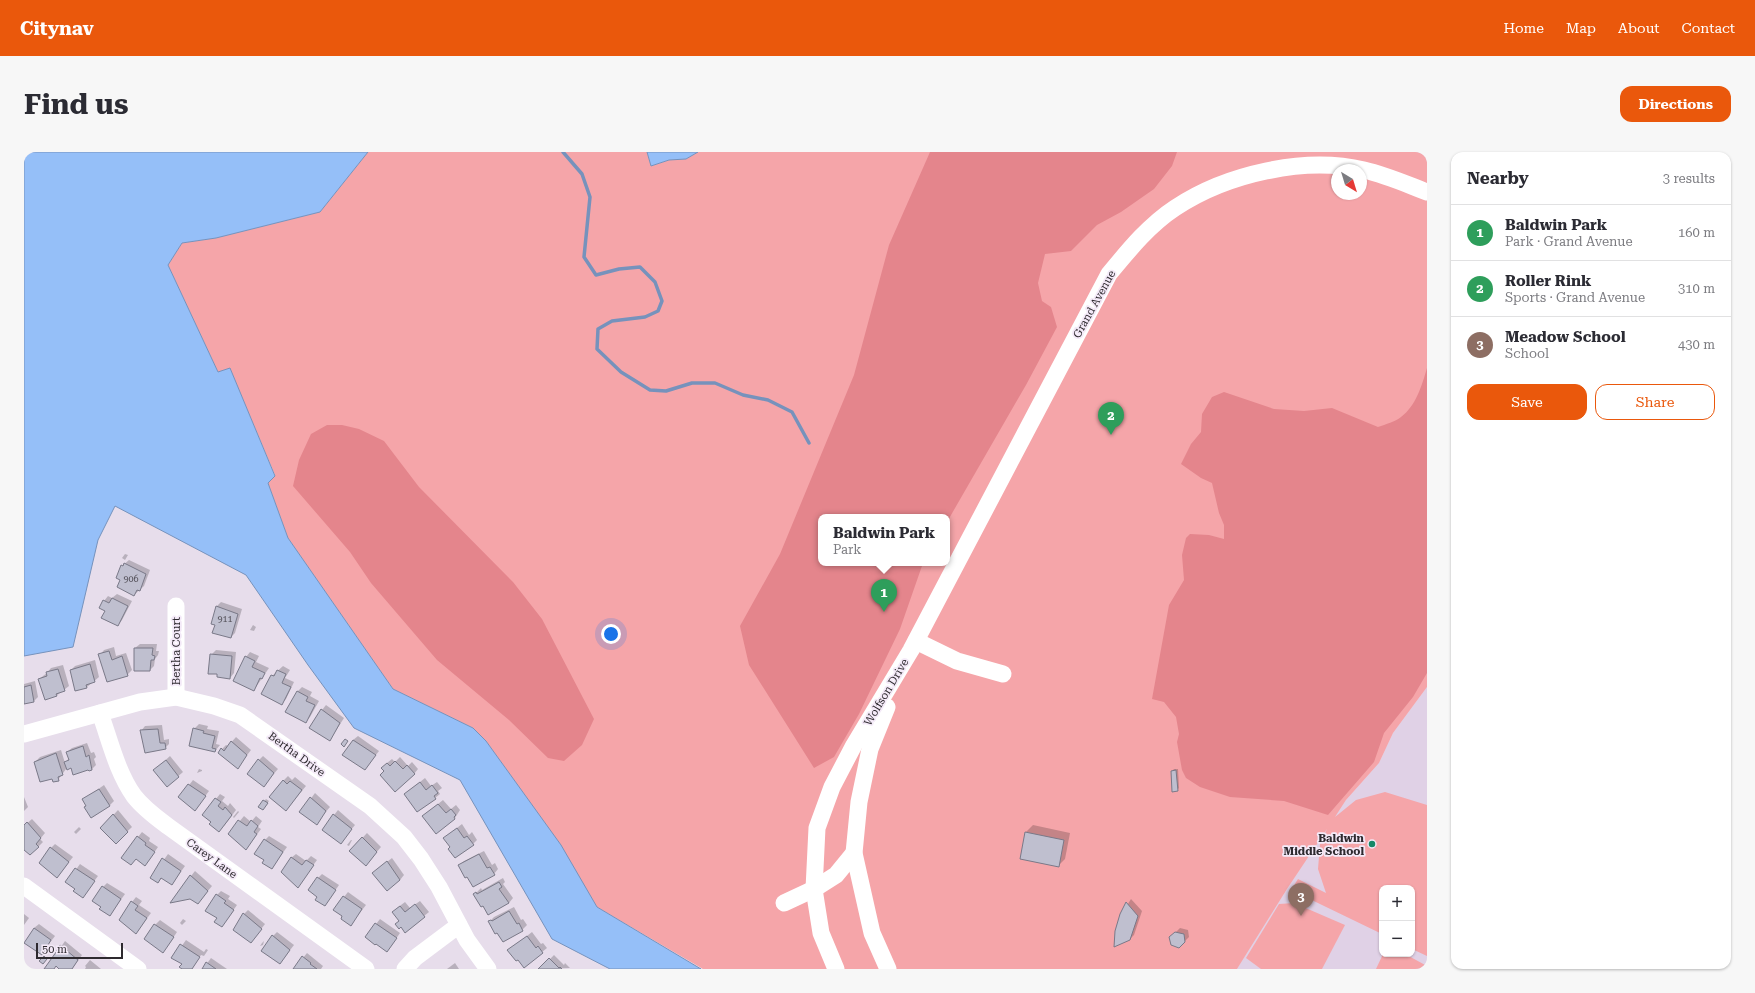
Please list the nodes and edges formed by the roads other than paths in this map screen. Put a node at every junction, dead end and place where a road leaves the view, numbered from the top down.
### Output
1 (1427, 192) edge
2 (176, 606) dead end
3 (914, 645) junction
4 (1003, 674) dead end
5 (176, 697) junction
6 (100, 713) junction
7 (24, 734) edge
8 (854, 854) junction
9 (24, 886) edge
10 (814, 889) junction
11 (784, 903) dead end
12 (459, 926) junction
13 (138, 969) edge
14 (366, 969) edge
15 (405, 969) edge
16 (488, 969) edge
17 (836, 969) edge
18 (888, 969) edge

1 - 3 street, Grand Avenue
2 - 5 street, Bertha Court
3 - 4 street
3 - 8 street, Wolfson Drive
3 - 10 street, Wolfson Drive
5 - 6 street, Bertha Drive
5 - 12 street, Bertha Drive
6 - 7 street, Bertha Drive
6 - 14 street, Carey Lane
8 - 10 street
8 - 18 street, Wolfson Drive
9 - 13 street
10 - 11 street
10 - 17 street, Wolfson Drive
12 - 15 street
12 - 16 street, Bertha Drive

